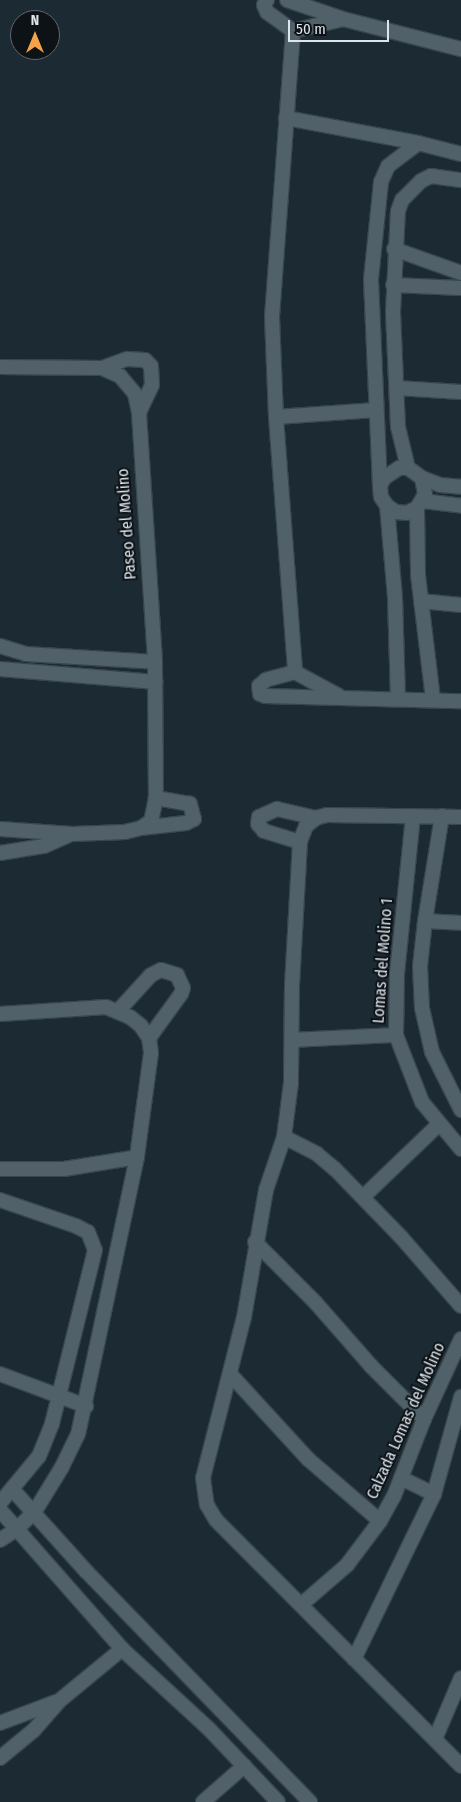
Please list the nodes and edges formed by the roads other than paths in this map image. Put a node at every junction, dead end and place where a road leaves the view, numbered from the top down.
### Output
1 (267, 0) edge
2 (287, 0) edge
3 (343, 19) junction
4 (293, 31) junction
5 (461, 49) edge
6 (286, 118) junction
7 (418, 143) junction
8 (461, 154) edge
9 (461, 180) edge
10 (394, 249) junction
11 (461, 273) edge
12 (393, 285) junction
13 (461, 288) edge
14 (0, 366) edge
15 (102, 368) junction
16 (397, 388) junction
17 (461, 392) edge
18 (376, 410) junction
19 (139, 413) junction
20 (276, 417) junction
21 (408, 468) junction
22 (422, 478) junction
23 (380, 486) junction
24 (461, 487) edge
25 (420, 505) junction
26 (386, 506) junction
27 (461, 506) edge
28 (421, 601) junction
29 (461, 605) edge
30 (0, 648) edge
31 (155, 662) junction
32 (0, 668) edge
33 (295, 672) junction
34 (155, 682) junction
35 (339, 696) junction
36 (398, 698) junction
37 (433, 699) junction
38 (461, 701) edge
39 (156, 798) junction
40 (413, 816) junction
41 (442, 816) junction
42 (461, 817) edge
43 (316, 818) junction
44 (141, 828) junction
45 (0, 829) edge
46 (72, 834) junction
47 (300, 842) junction
48 (0, 853) edge
49 (424, 921) junction
50 (461, 923) edge
51 (119, 1010) junction
52 (0, 1014) edge
53 (396, 1035) junction
54 (149, 1038) junction
55 (293, 1040) junction
56 (461, 1110) edge
57 (438, 1124) junction
58 (284, 1137) junction
59 (461, 1149) edge
60 (136, 1157) junction
61 (0, 1169) edge
62 (363, 1197) junction
63 (0, 1200) edge
64 (256, 1242) junction
65 (461, 1306) edge
66 (461, 1339) edge
67 (0, 1374) edge
68 (231, 1376) junction
69 (59, 1395) junction
70 (461, 1397) edge
71 (86, 1406) junction
72 (424, 1419) junction
73 (401, 1478) junction
74 (13, 1490) junction
75 (434, 1494) junction
76 (0, 1504) edge
77 (0, 1510) edge
78 (35, 1511) junction
79 (380, 1522) junction
80 (17, 1529) junction
81 (0, 1540) edge
82 (302, 1604) junction
83 (122, 1649) junction
84 (354, 1659) junction
85 (461, 1678) edge
86 (59, 1701) junction
87 (0, 1723) edge
88 (435, 1739) junction
89 (0, 1758) edge
90 (461, 1764) edge
91 (244, 1766) junction
92 (203, 1802) edge
93 (278, 1802) edge
94 (310, 1802) edge

1 - 4 street
2 - 3 street
3 - 4 street
3 - 5 street
4 - 6 street
6 - 7 street
6 - 20 street
7 - 8 street
7 - 18 street
9 - 10 street
10 - 11 street
10 - 12 street
12 - 13 street
12 - 16 street
14 - 15 street, Paseo del Molino
15 - 19 street, Paseo del Molino
15 - 19 street
16 - 17 street
16 - 21 street
18 - 20 street
18 - 23 street
19 - 31 street, Paseo del Molino
20 - 33 street
21 - 22 street
21 - 23 street
22 - 24 street
22 - 25 street
23 - 26 street
25 - 26 street
25 - 27 street
25 - 28 street
26 - 36 street
28 - 29 street
28 - 37 street
30 - 31 street
31 - 34 street, Paseo del Molino
32 - 34 street
33 - 35 street
33 - 35 street
34 - 39 street, Paseo del Molino
35 - 36 street
36 - 37 street
37 - 38 street
39 - 44 street, Paseo del Molino
39 - 44 street
40 - 41 street
40 - 43 street
40 - 53 street, Lomas del Molino 1
41 - 42 street
41 - 49 street
43 - 47 street
43 - 47 street
44 - 46 street
45 - 46 street
46 - 48 street
47 - 55 street
49 - 50 street
49 - 56 street
51 - 52 street
51 - 54 street
51 - 54 street
53 - 55 street
53 - 57 street, Lomas del Molino 1
54 - 60 street
55 - 58 street
57 - 59 street, Lomas del Molino 1
57 - 62 street
58 - 62 street
58 - 64 street
60 - 61 street
60 - 71 street
62 - 65 street
63 - 69 street
64 - 68 street
64 - 72 street
66 - 72 street, Calzada Lomas del Molino
67 - 69 street
68 - 79 street
68 - 82 street
69 - 71 street
69 - 74 street
70 - 75 street
71 - 78 street
72 - 73 street, Calzada Lomas del Molino
73 - 75 street
73 - 79 street, Calzada Lomas del Molino
74 - 76 street
74 - 78 street
75 - 84 street
77 - 80 street
78 - 80 street
78 - 94 street
79 - 82 street, Calzada Lomas del Molino
80 - 81 street
80 - 83 street
82 - 84 street
83 - 86 street
83 - 91 street
84 - 88 street
85 - 88 street
86 - 87 street
86 - 89 street
88 - 90 street
91 - 92 street
91 - 93 street

